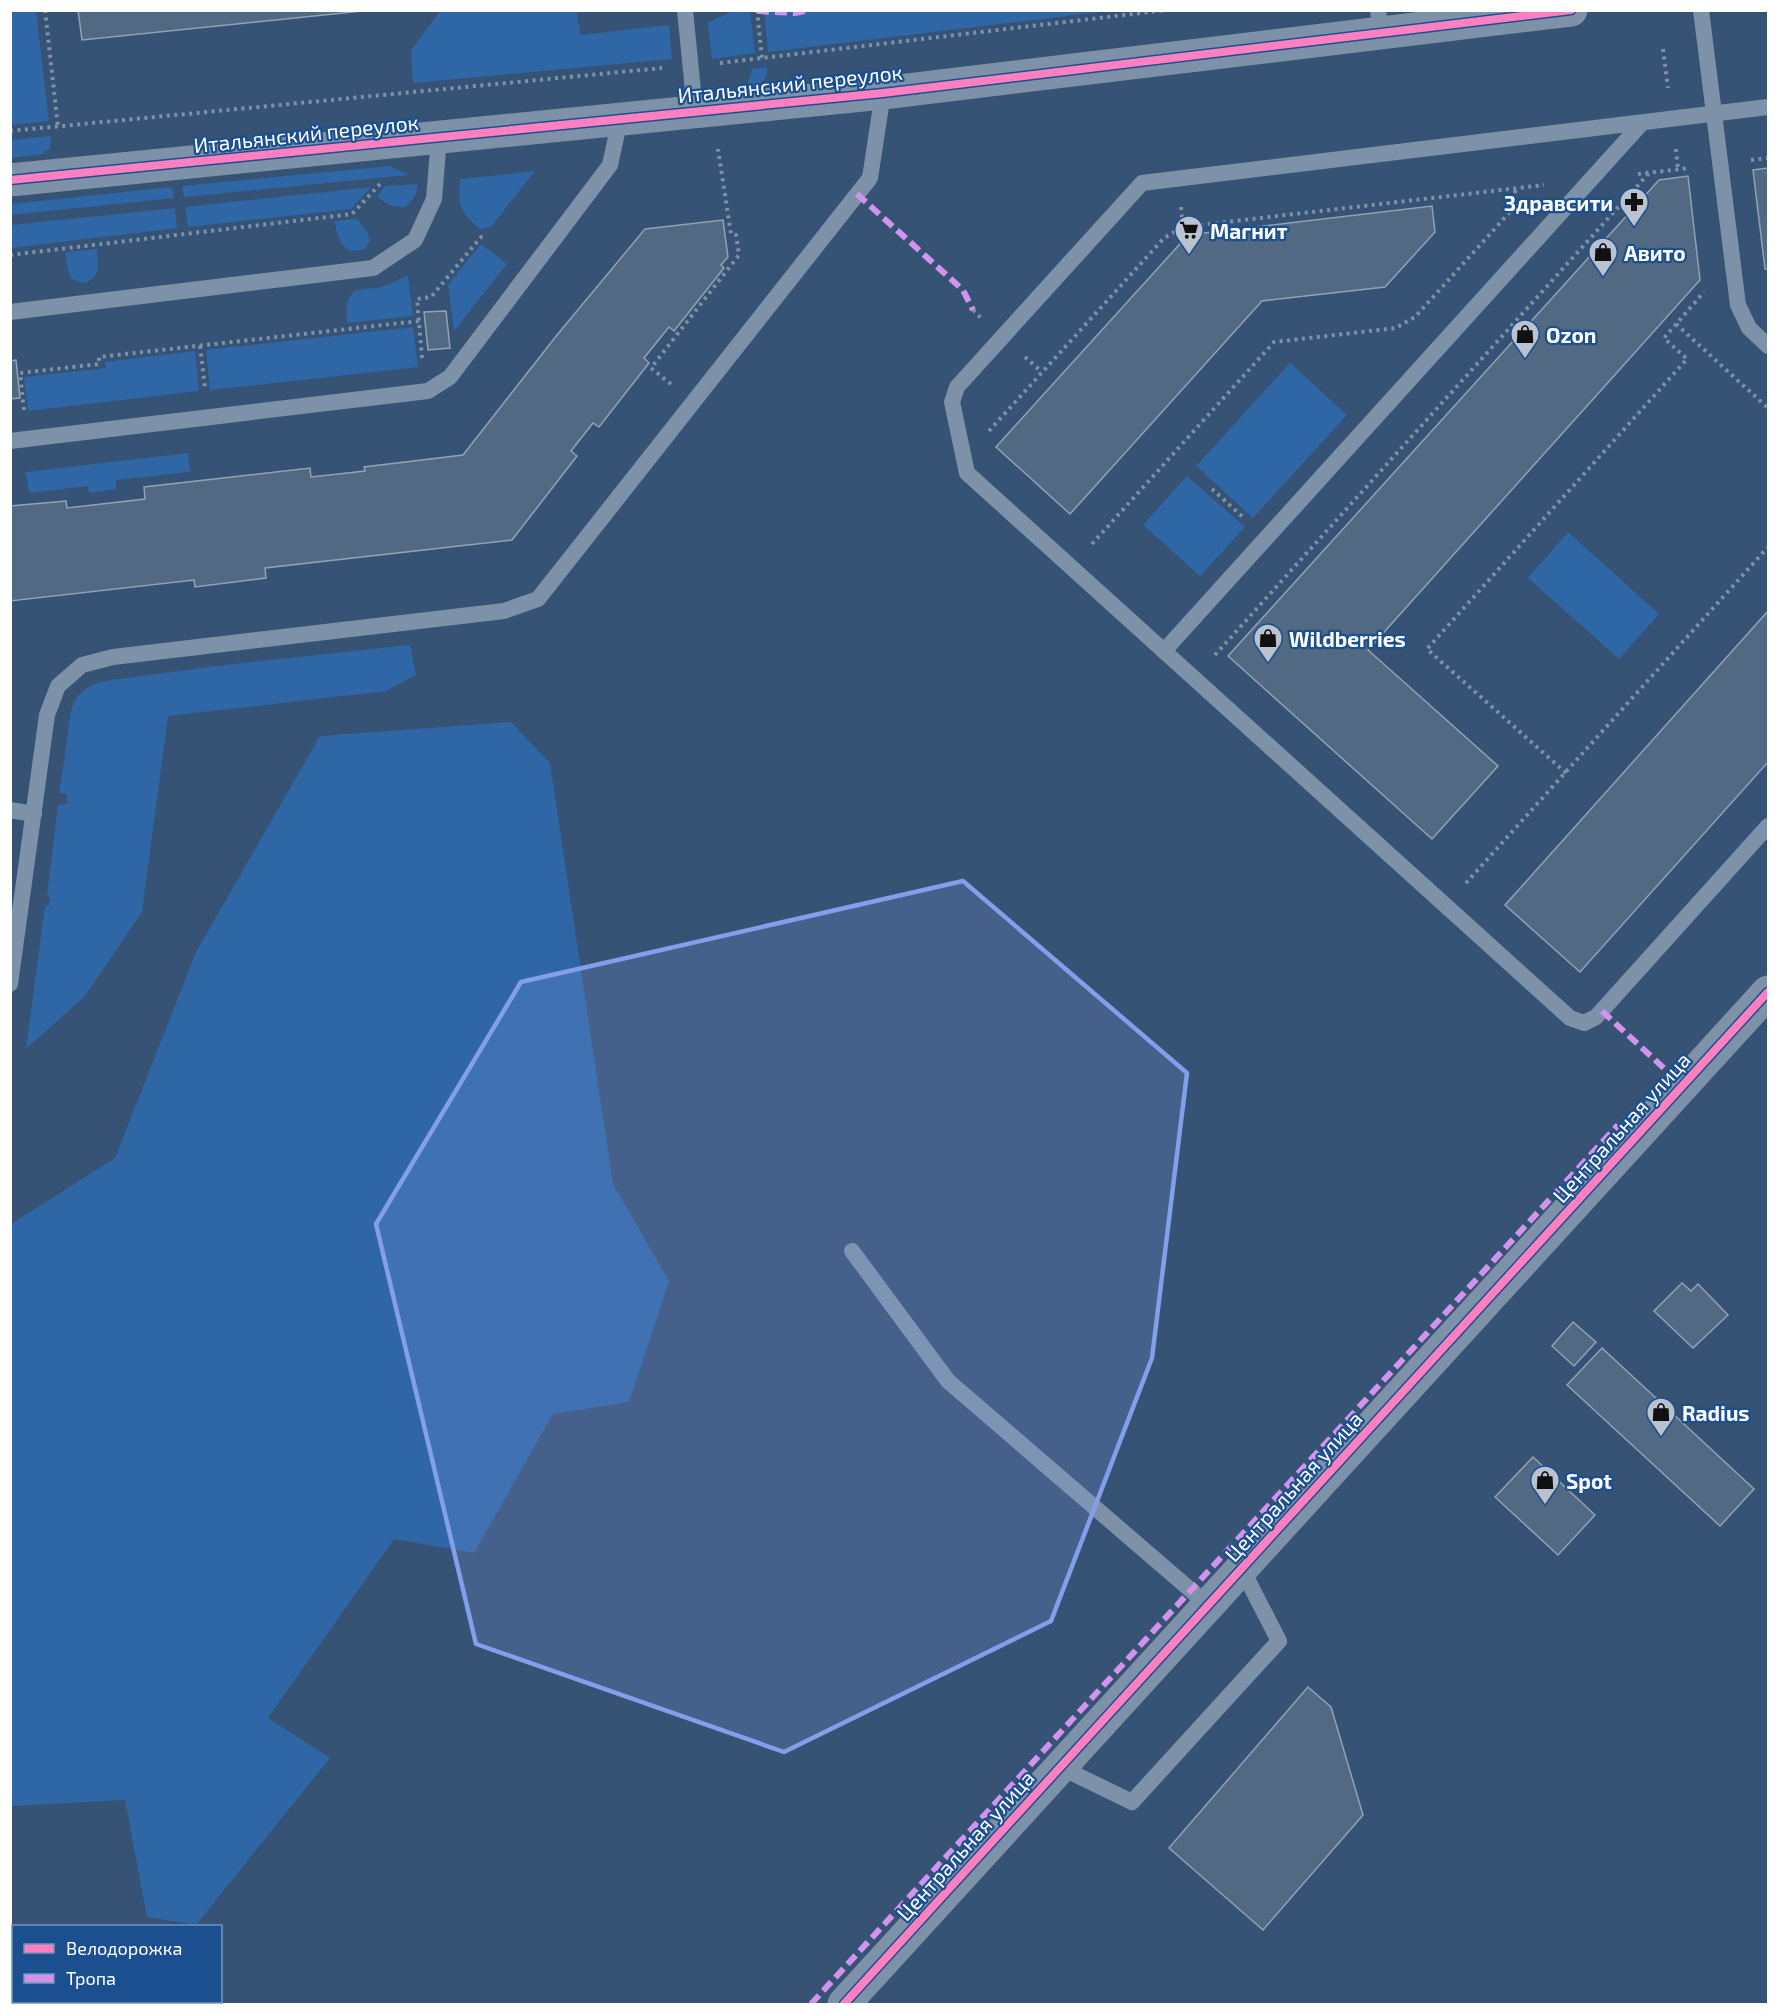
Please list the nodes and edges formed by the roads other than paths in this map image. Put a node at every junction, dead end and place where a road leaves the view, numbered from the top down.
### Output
1 (685, 10) edge
2 (1571, 10) edge
3 (1701, 10) edge
4 (1380, 22) edge
5 (883, 93) junction
6 (1768, 107) edge
7 (695, 111) junction
8 (1714, 114) junction
9 (620, 119) junction
10 (1642, 123) junction
11 (439, 138) junction
12 (10, 180) edge
13 (10, 312) edge
14 (1768, 346) edge
15 (10, 441) edge
16 (1164, 651) junction
17 (10, 810) edge
18 (34, 814) junction
19 (1768, 826) edge
20 (10, 984) edge
21 (1768, 992) edge
22 (852, 1251) dead end
23 (1242, 1569) junction
24 (1208, 1605) junction
25 (1060, 1767) junction
26 (844, 2004) edge

1 - 7 lane
2 - 4 street, Итальянский переулок
3 - 8 lane
4 - 5 street, Итальянский переулок
5 - 7 street, Итальянский переулок
5 - 18 lane
6 - 8 lane
7 - 9 street, Итальянский переулок
8 - 10 lane
8 - 14 lane
9 - 11 street, Итальянский переулок
9 - 15 lane
10 - 16 lane
10 - 16 lane
11 - 12 street, Итальянский переулок
11 - 13 lane
16 - 19 lane
17 - 18 lane
18 - 20 lane
21 - 23 street, Центральная улица
22 - 24 lane
23 - 24 street, Центральная улица
23 - 25 lane
24 - 25 street, Центральная улица
25 - 26 street, Центральная улица

